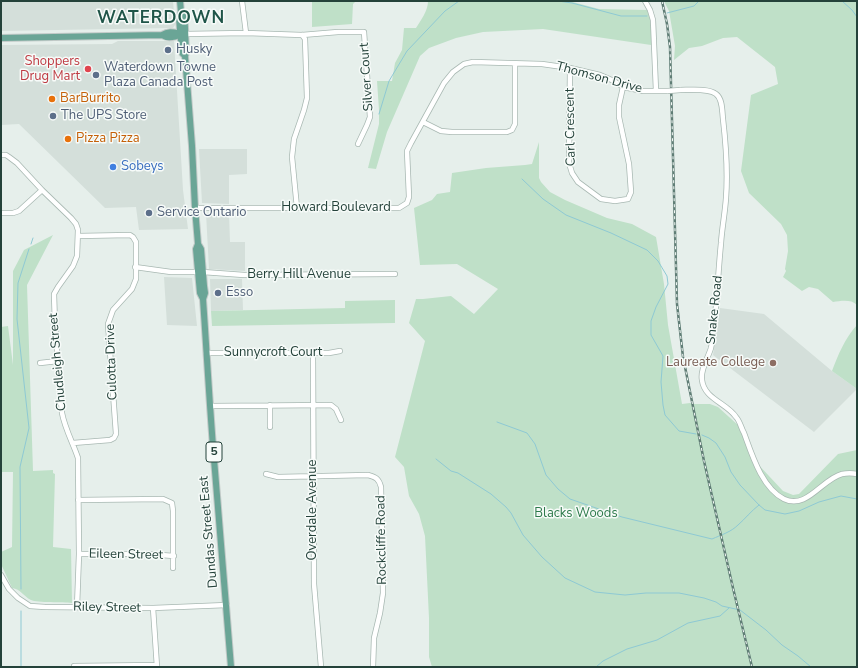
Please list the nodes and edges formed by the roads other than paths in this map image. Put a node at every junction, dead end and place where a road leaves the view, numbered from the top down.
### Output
1 (180, 1) edge
2 (242, 1) edge
3 (645, 1) edge
4 (246, 33) junction
5 (183, 34) junction
6 (302, 35) junction
7 (1, 38) edge
8 (515, 64) junction
9 (542, 64) joint
10 (570, 68) junction
11 (623, 87) junction
12 (656, 91) junction
13 (423, 122) junction
14 (358, 144) dead end
15 (1, 155) edge
16 (42, 190) junction
17 (195, 208) junction
18 (297, 208) junction
19 (1, 213) edge
20 (78, 236) junction
21 (135, 267) junction
22 (200, 272) junction
23 (395, 274) dead end
24 (340, 351) dead end
25 (206, 353) junction
26 (313, 353) junction
27 (58, 362) junction
28 (40, 363) dead end
29 (313, 405) junction
30 (210, 406) junction
31 (270, 406) junction
32 (341, 420) dead end
33 (270, 427) dead end
34 (73, 443) junction
35 (266, 474) dead end
36 (857, 474) edge
37 (313, 476) junction
38 (78, 500) junction
39 (79, 554) junction
40 (174, 556) junction
41 (173, 568) dead end
42 (1, 576) edge
43 (227, 605) junction
44 (77, 607) junction
45 (153, 608) junction
46 (157, 666) edge
47 (74, 667) edge
48 (231, 667) edge
49 (321, 667) edge
50 (373, 667) edge

1 - 5 main road, Dundas Street East / 5
2 - 4 street
3 - 12 street
4 - 5 street
4 - 6 street
5 - 7 main road
5 - 17 main road, Dundas Street East / 5
6 - 14 street, Silver Court
6 - 18 street
8 - 9 street, Howard Boulevard
8 - 13 street, Howard Boulevard
8 - 13 street
9 - 10 street, Thomson Drive
10 - 11 street, Thomson Drive
10 - 11 street, Carl Crescent
11 - 12 street, Thomson Drive
12 - 36 street, Snake Road, bridge
13 - 18 street, Howard Boulevard
15 - 16 street, Chudleigh Street
16 - 19 street
16 - 20 street, Chudleigh Street
17 - 18 street, Howard Boulevard
17 - 22 main road, Dundas Street East / 5
20 - 21 street, Culotta Drive
20 - 27 street, Chudleigh Street
21 - 22 street, Berry Hill Avenue
21 - 34 street, Culotta Drive
22 - 23 street, Berry Hill Avenue
22 - 25 main road, Dundas Street East / 5
24 - 26 street, Sunnycroft Court
25 - 26 street, Sunnycroft Court
25 - 30 main road, Dundas Street East / 5
26 - 29 street, Overdale Avenue
27 - 28 street
27 - 34 street, Chudleigh Street
29 - 31 street
29 - 32 street
29 - 37 street, Overdale Avenue
30 - 31 street
30 - 43 main road, Dundas Street East / 5
31 - 33 street
34 - 38 street, Chudleigh Street
35 - 37 street
37 - 49 street, Overdale Avenue
37 - 50 street, Rockcliffe Road
38 - 39 street, Chudleigh Street
38 - 40 street
39 - 40 street, Eileen Street
39 - 44 street, Chudleigh Street
40 - 41 street
42 - 44 street, Riley Street
43 - 45 street, Riley Street
43 - 48 main road, Dundas Street East / 5
44 - 45 street, Riley Street
45 - 46 street
46 - 47 street

